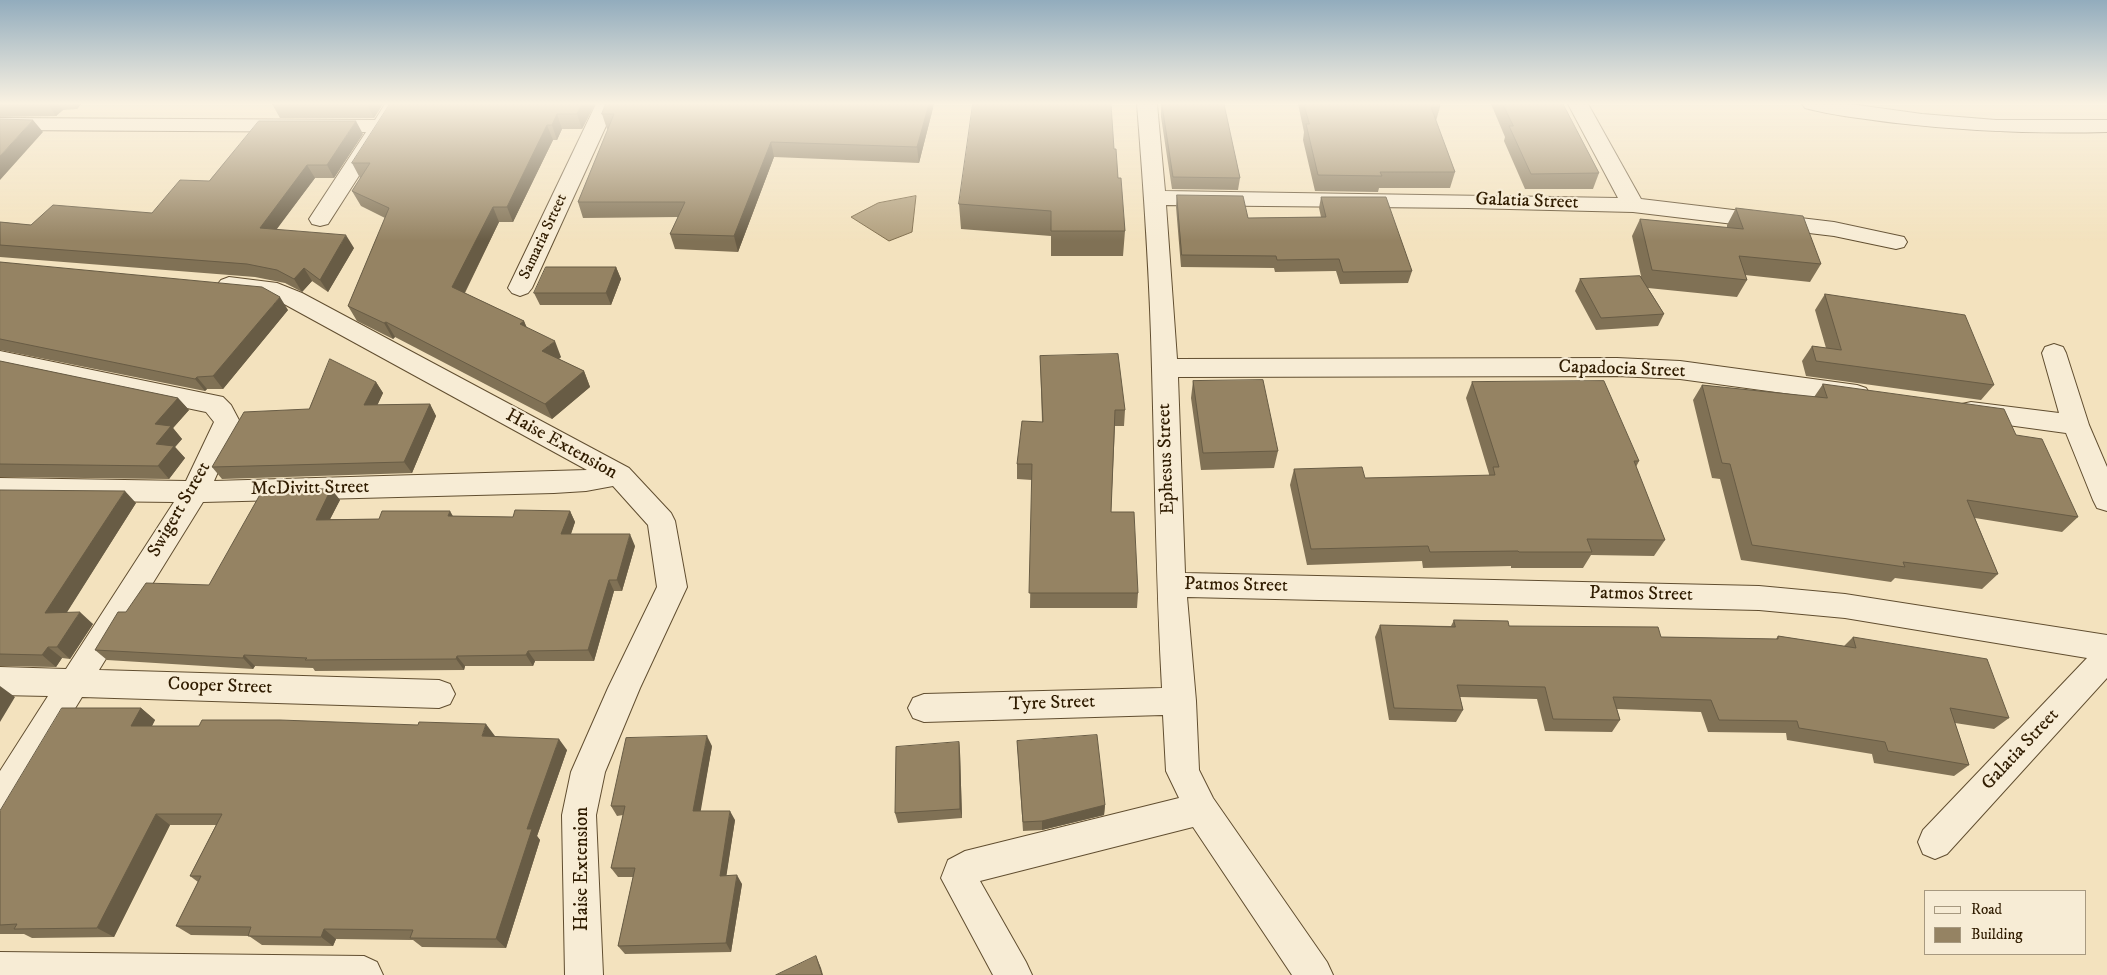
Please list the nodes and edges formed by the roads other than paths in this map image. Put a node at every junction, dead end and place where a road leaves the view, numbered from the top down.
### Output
1 (366, 150) edge
2 (585, 150) edge
3 (1151, 150) edge
4 (1603, 150) edge
5 (1155, 198) junction
6 (1633, 205) junction
7 (320, 219) dead end
8 (1896, 242) dead end
9 (200, 282) edge
10 (520, 288) dead end
11 (2054, 353) dead end
12 (0, 360) edge
13 (1165, 368) junction
14 (1878, 398) edge
15 (1947, 407) edge
16 (2076, 425) junction
17 (619, 475) junction
18 (0, 489) edge
19 (195, 492) junction
20 (2107, 500) edge
21 (1171, 585) junction
22 (2107, 648) edge
23 (2107, 657) edge
24 (0, 681) edge
25 (74, 682) junction
26 (440, 694) dead end
27 (1180, 701) junction
28 (924, 708) dead end
29 (0, 800) edge
30 (1201, 809) junction
31 (1935, 842) dead end
32 (0, 970) edge
33 (364, 975) edge
34 (584, 975) edge
35 (1013, 975) edge
36 (1314, 975) edge

1 - 7 street
2 - 10 street, Samaria Srteet
3 - 5 street, Ephesus Street
4 - 6 street
5 - 6 street, Galatia Street
5 - 13 street, Ephesus Street
6 - 8 street, Galatia Street
9 - 17 street, Haise Extension
11 - 16 street
12 - 19 street, Swigert Street
13 - 14 street, Capadocia Street
13 - 21 street, Ephesus Street
15 - 16 street
16 - 20 street
17 - 19 street, McDivitt Street
17 - 34 street, Haise Extension
18 - 19 street, McDivitt Street
19 - 25 street, Swigert Street
21 - 22 street, Patmos Street
21 - 27 street, Ephesus Street
23 - 31 street, Galatia Street
24 - 25 street, Cooper Street
25 - 26 street, Cooper Street
25 - 29 street, Swigert Street
27 - 28 street, Tyre Street
27 - 30 street, Ephesus Street
30 - 35 street
30 - 36 street, Ephesus Street
32 - 33 street

